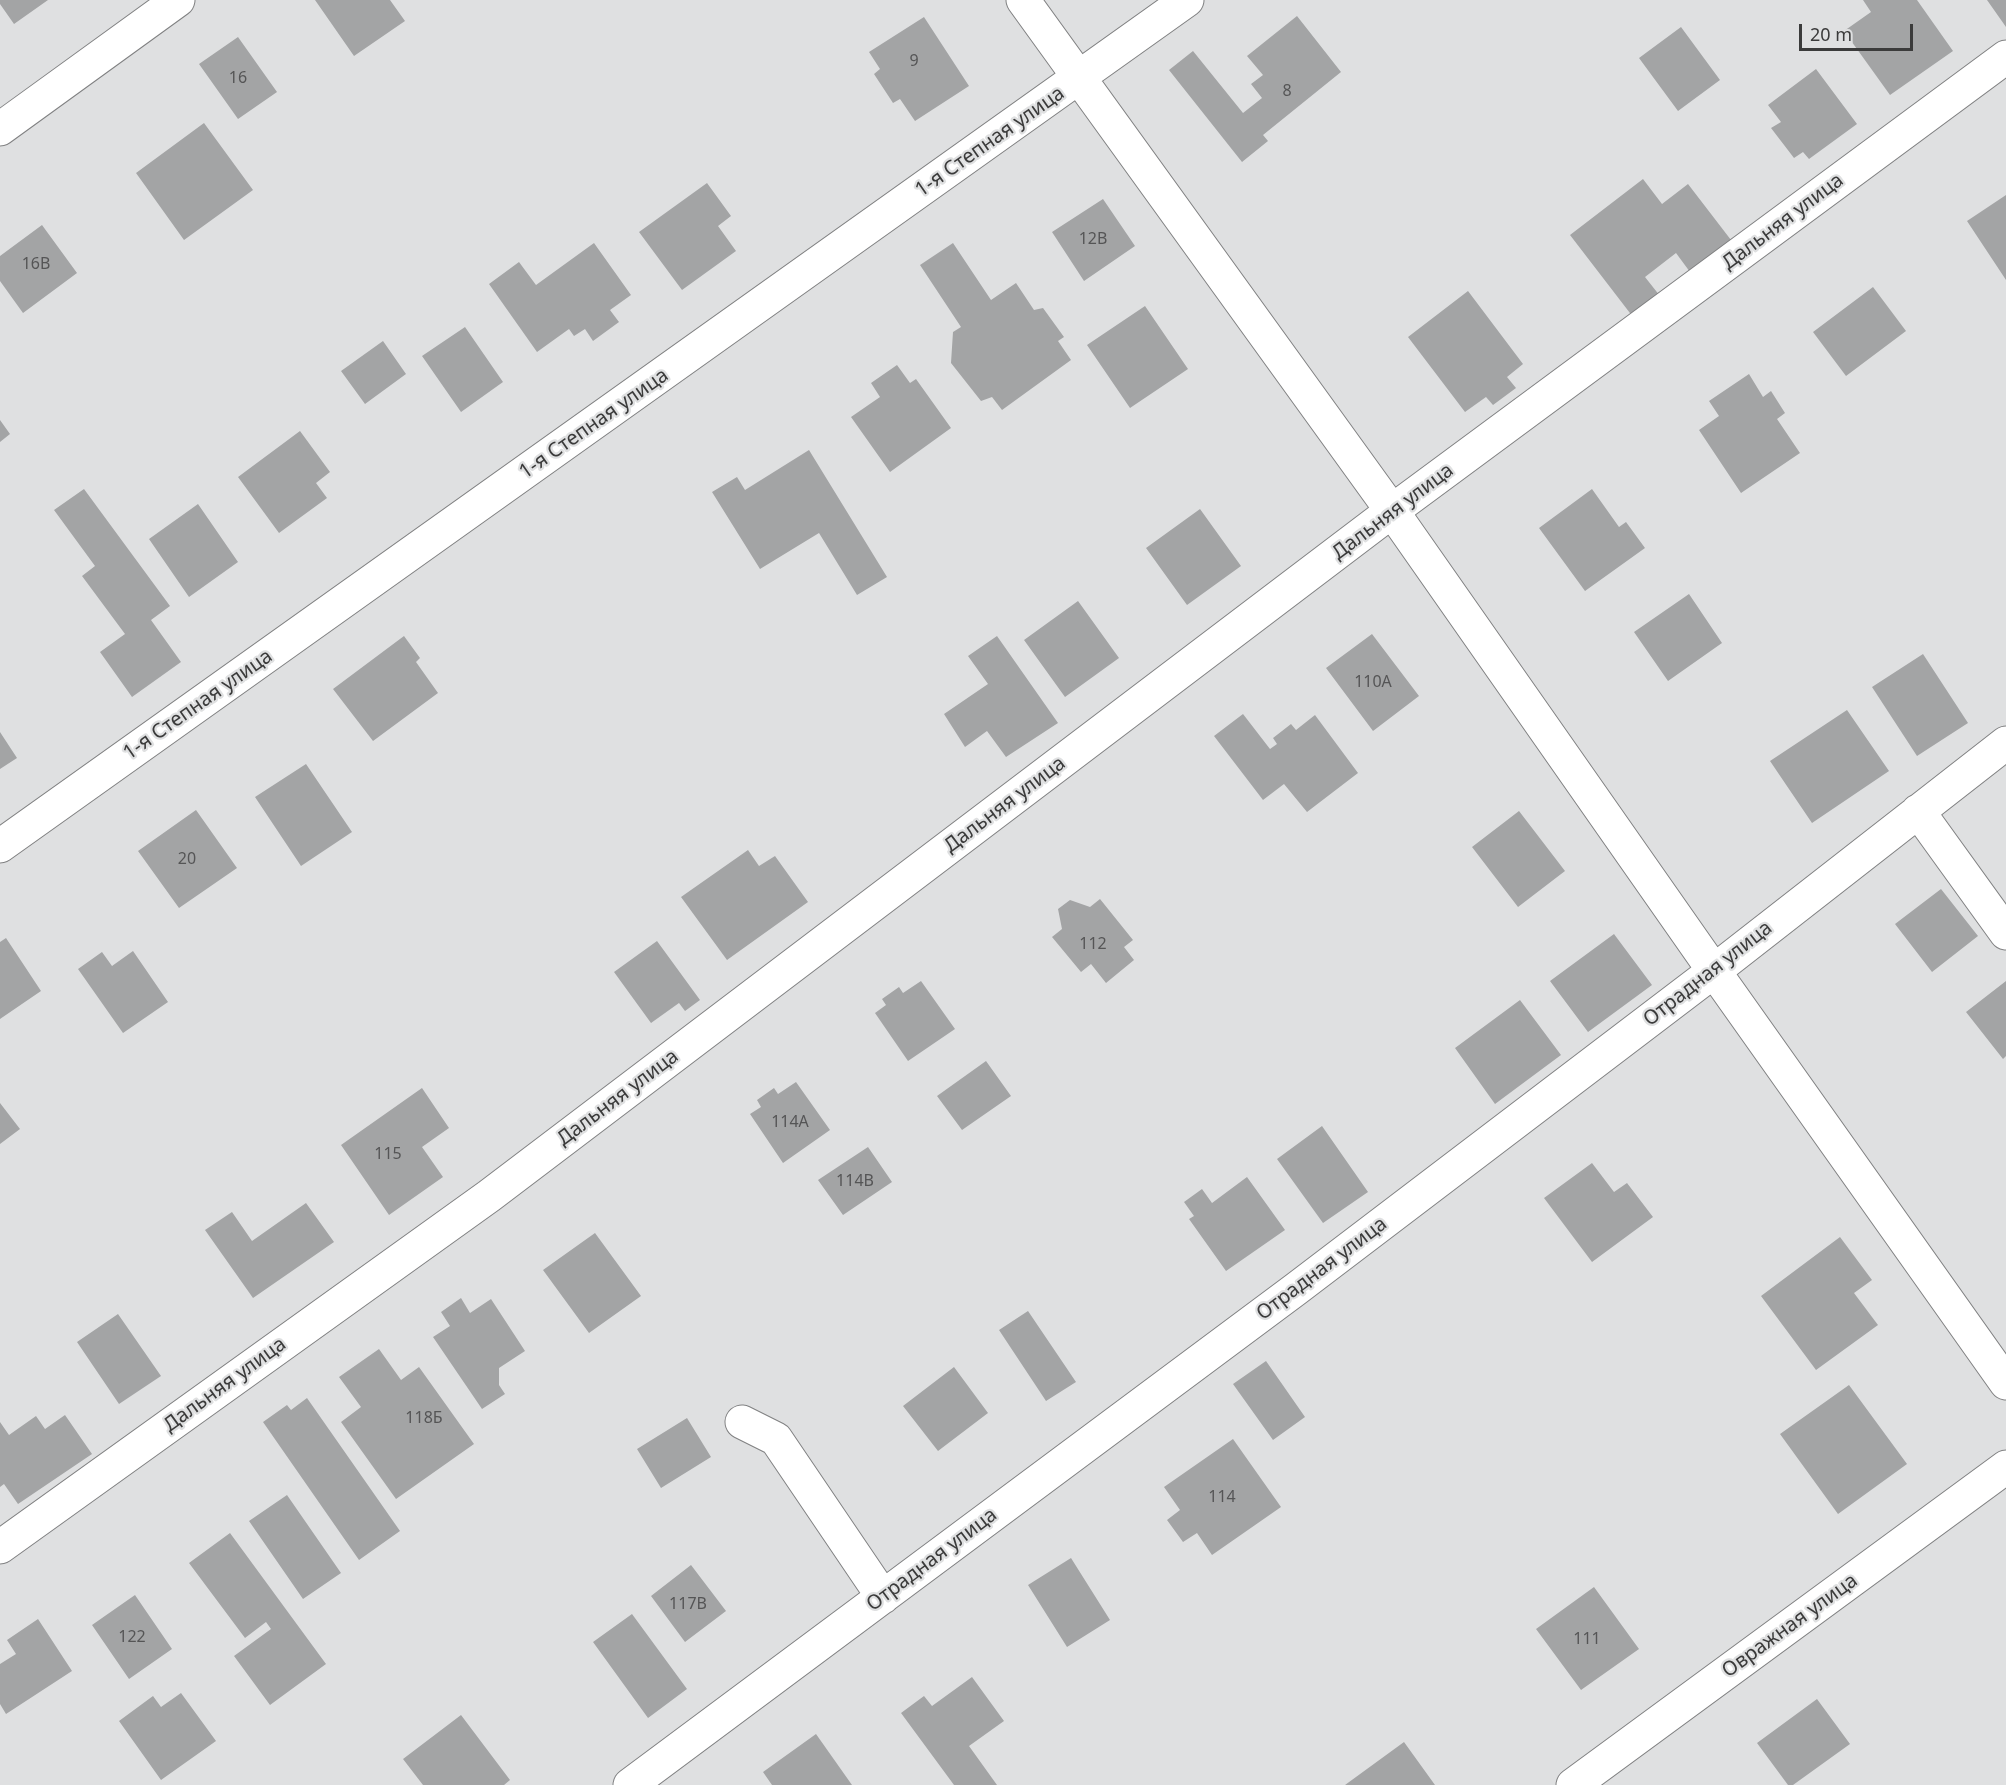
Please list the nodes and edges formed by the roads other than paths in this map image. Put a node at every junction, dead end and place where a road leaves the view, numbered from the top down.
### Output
1 (178, 0) edge
2 (1023, 0) edge
3 (1187, 0) edge
4 (2006, 57) edge
5 (1079, 79) junction
6 (0, 129) edge
7 (1392, 512) junction
8 (2006, 743) edge
9 (1918, 811) junction
10 (0, 846) edge
11 (2006, 933) edge
12 (1714, 971) junction
13 (2006, 1383) edge
14 (742, 1422) dead end
15 (2006, 1467) edge
16 (0, 1547) edge
17 (883, 1597) junction
18 (630, 1785) edge
19 (1573, 1785) edge

1 - 6 street
2 - 5 street
3 - 5 street, 1-я Степная улица
4 - 7 street, Дальняя улица
5 - 7 street
5 - 10 street, 1-я Степная улица
7 - 12 street
7 - 16 street, Дальняя улица
8 - 9 street, Отрадная улица
9 - 11 street
9 - 12 street, Отрадная улица
12 - 13 street
12 - 17 street, Отрадная улица
14 - 17 street
15 - 19 street, Овражная улица
17 - 18 street, Отрадная улица

